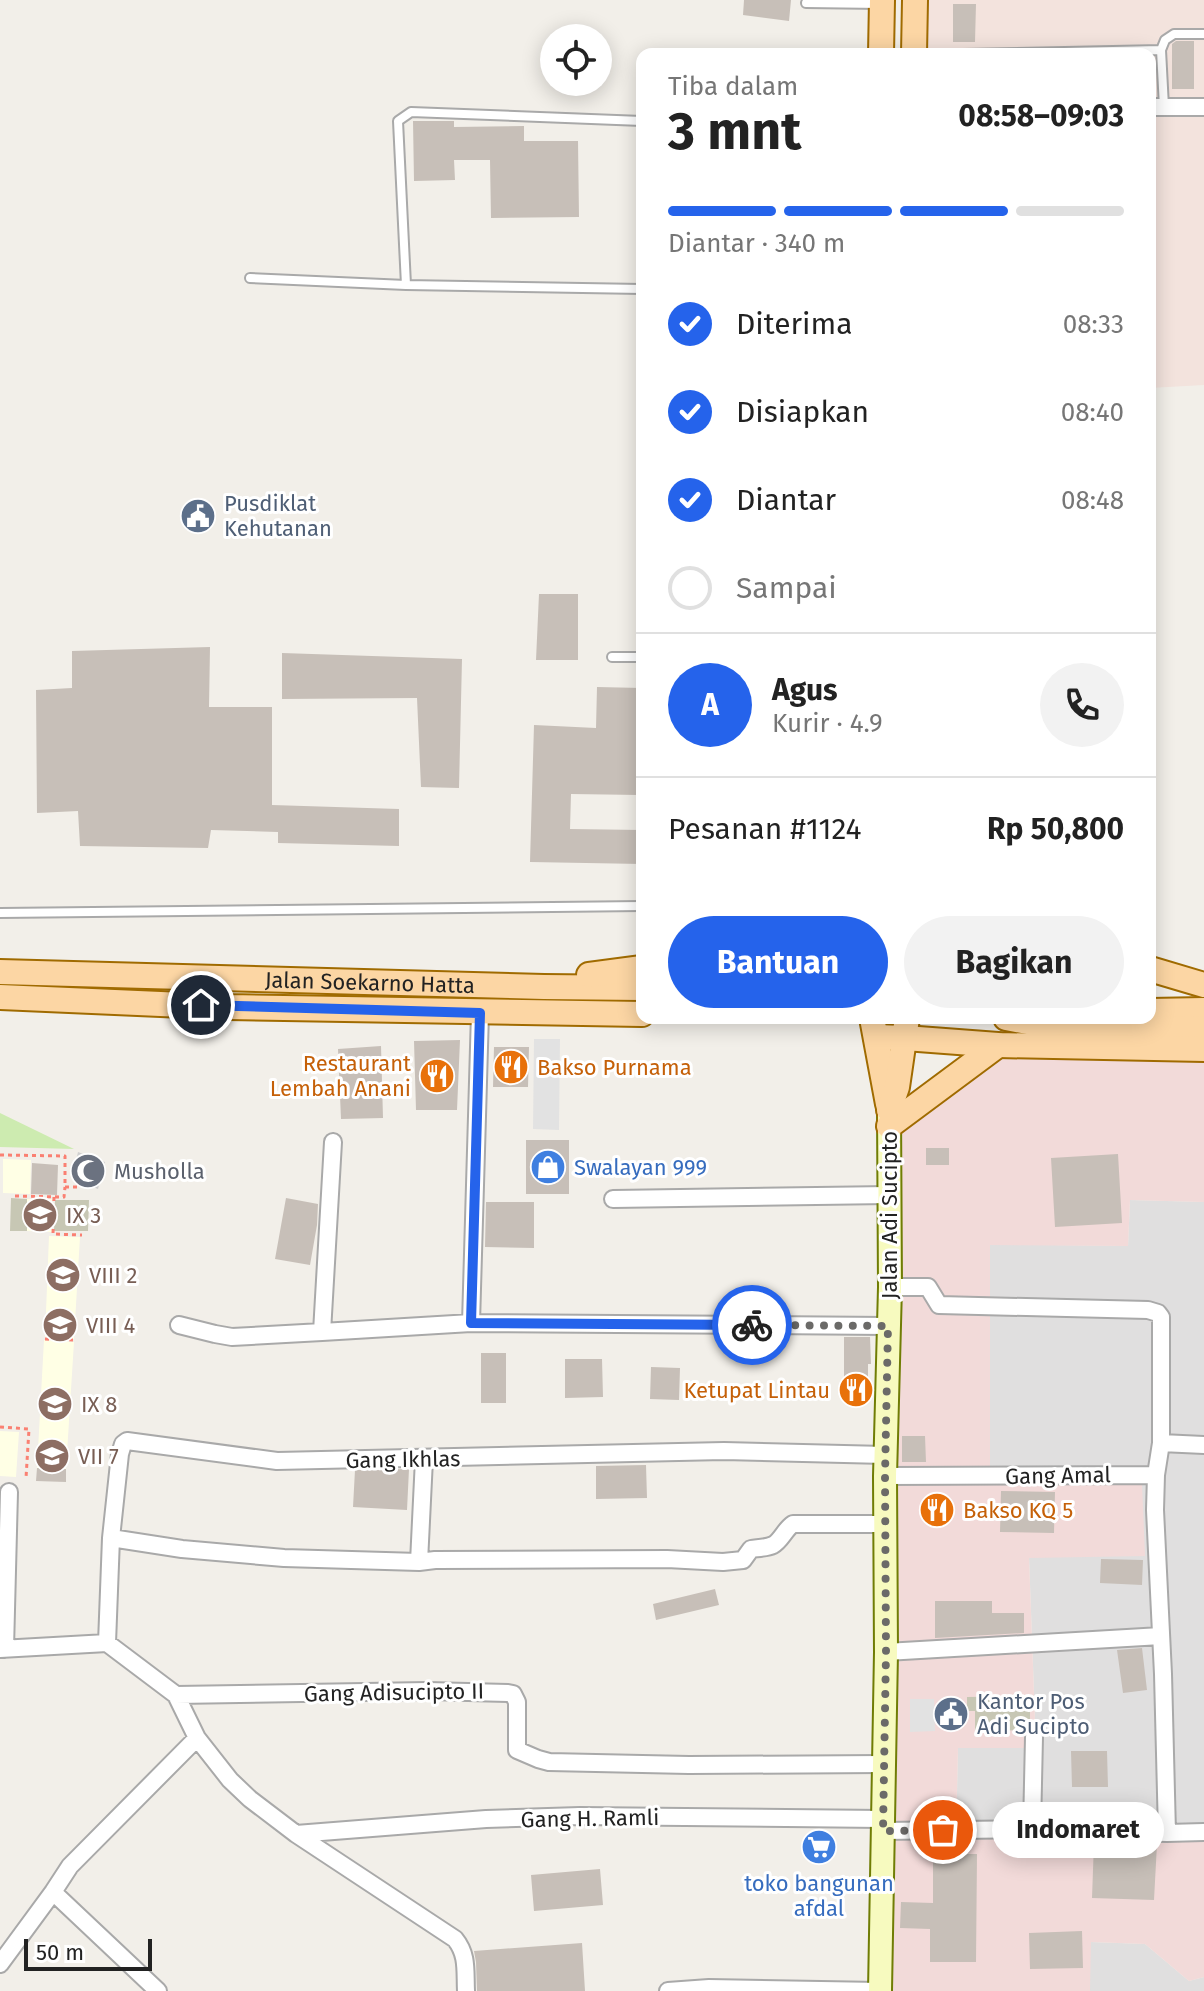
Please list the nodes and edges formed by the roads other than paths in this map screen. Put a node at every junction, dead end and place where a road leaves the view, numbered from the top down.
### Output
1 (915, 0) edge
2 (882, 2) edge
3 (806, 3) dead end
4 (1204, 34) edge
5 (881, 48) edge
6 (914, 48) edge
7 (1156, 50) edge
8 (1161, 50) junction
9 (1157, 107) edge
10 (1204, 107) edge
11 (636, 121) edge
12 (250, 278) dead end
13 (406, 285) junction
14 (636, 289) edge
15 (612, 657) dead end
16 (636, 657) edge
17 (636, 906) edge
18 (0, 913) edge
19 (636, 969) edge
20 (1156, 971) edge
21 (0, 972) edge
22 (1204, 985) edge
23 (1156, 986) edge
24 (544, 987) junction
25 (636, 988) edge
26 (0, 997) edge
27 (1204, 1010) edge
28 (1156, 1011) edge
29 (480, 1013) junction
30 (636, 1014) edge
31 (1038, 1024) edge
32 (874, 1028) edge
33 (906, 1028) edge
34 (1204, 1029) edge
35 (998, 1045) junction
36 (1204, 1049) edge
37 (889, 1118) junction
38 (333, 1142) dead end
39 (889, 1195) junction
40 (613, 1199) dead end
41 (890, 1287) junction
42 (471, 1323) junction
43 (179, 1325) dead end
44 (888, 1326) junction
45 (322, 1332) junction
46 (1161, 1443) junction
47 (1204, 1445) edge
48 (424, 1459) junction
49 (885, 1466) junction
50 (1156, 1475) junction
51 (9, 1492) dead end
52 (885, 1524) junction
53 (111, 1538) junction
54 (419, 1562) junction
55 (1161, 1636) junction
56 (107, 1643) junction
57 (2, 1649) edge
58 (886, 1652) junction
59 (176, 1695) junction
60 (1034, 1737) dead end
61 (197, 1738) junction
62 (884, 1764) junction
63 (883, 1825) junction
64 (1032, 1829) junction
65 (1204, 1832) edge
66 (1167, 1833) junction
67 (296, 1834) junction
68 (53, 1892) junction
69 (0, 1964) edge
70 (158, 1991) edge
71 (466, 1991) edge
72 (668, 1991) edge
73 (880, 1991) edge

1 - 6 main road
2 - 3 lane
2 - 5 main road
4 - 8 lane
7 - 8 lane
8 - 9 lane
9 - 10 street
11 - 13 lane
12 - 13 lane
13 - 14 lane
15 - 16 lane
17 - 18 lane
19 - 24 main road
20 - 22 main road
21 - 24 main road, Jalan Soekarno Hatta
22 - 23 main road
24 - 25 main road, Jalan Soekarno Hatta
26 - 29 main road, Jalan Soekarno Hatta
27 - 28 main road
29 - 30 main road, Jalan Soekarno Hatta
29 - 42 street
31 - 34 main road
32 - 33 main road
32 - 37 main road, Jalan Adi Sucipto
33 - 35 main road
33 - 37 main road, Jalan Adi Sucipto
35 - 36 main road
35 - 37 main road
37 - 39 main road, Jalan Adi Sucipto
38 - 45 street
39 - 40 street
39 - 41 main road, Jalan Adi Sucipto
41 - 44 main road, Jalan Adi Sucipto
41 - 46 street
42 - 44 street
42 - 45 street
43 - 45 street
44 - 49 main road, Jalan Adi Sucipto
46 - 47 street
46 - 50 street
48 - 49 street, Gang Ikhlas
48 - 53 street, Gang Ikhlas
48 - 54 street
49 - 50 street, Gang Amal
49 - 52 main road, Jalan Adi Sucipto
50 - 55 street
51 - 57 street
52 - 54 street
52 - 58 main road, Jalan Adi Sucipto
53 - 54 street
53 - 56 street, Gang Ikhlas
55 - 58 street
55 - 66 street
56 - 57 street
56 - 59 street
58 - 62 main road, Jalan Adi Sucipto
59 - 61 street
59 - 62 street, Gang Adisucipto II
60 - 64 street
61 - 67 street
61 - 68 street
62 - 63 main road, Jalan Adi Sucipto
63 - 64 street, Gang H. Ramli
63 - 67 street, Gang H. Ramli
63 - 73 main road, Jalan Adi Sucipto
64 - 66 street, Gang H. Ramli
65 - 66 street, Gang H. Ramli
67 - 71 street
68 - 69 street
68 - 70 street
72 - 73 street

